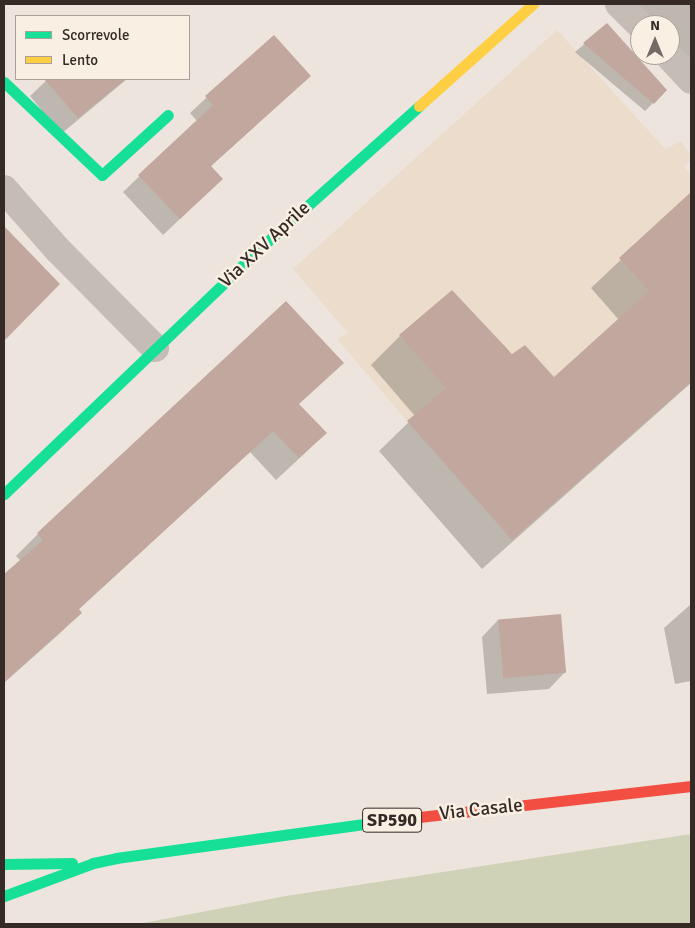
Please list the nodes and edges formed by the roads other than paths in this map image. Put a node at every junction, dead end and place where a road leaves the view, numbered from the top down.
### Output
1 (533, 4) edge
2 (620, 4) edge
3 (630, 15) edge
4 (677, 65) edge
5 (691, 80) edge
6 (4, 82) edge
7 (168, 115) dead end
8 (4, 189) edge
9 (155, 348) junction
10 (4, 494) edge
11 (691, 786) edge
12 (93, 863) junction
13 (4, 864) edge
14 (4, 896) edge

1 - 9 street, Via XXV Aprile
2 - 3 street
4 - 5 street
6 - 7 street
8 - 9 street
9 - 10 street, Via XXV Aprile
11 - 12 street, Via Casale / SP590
12 - 13 street, SP590
12 - 14 street, SP590

